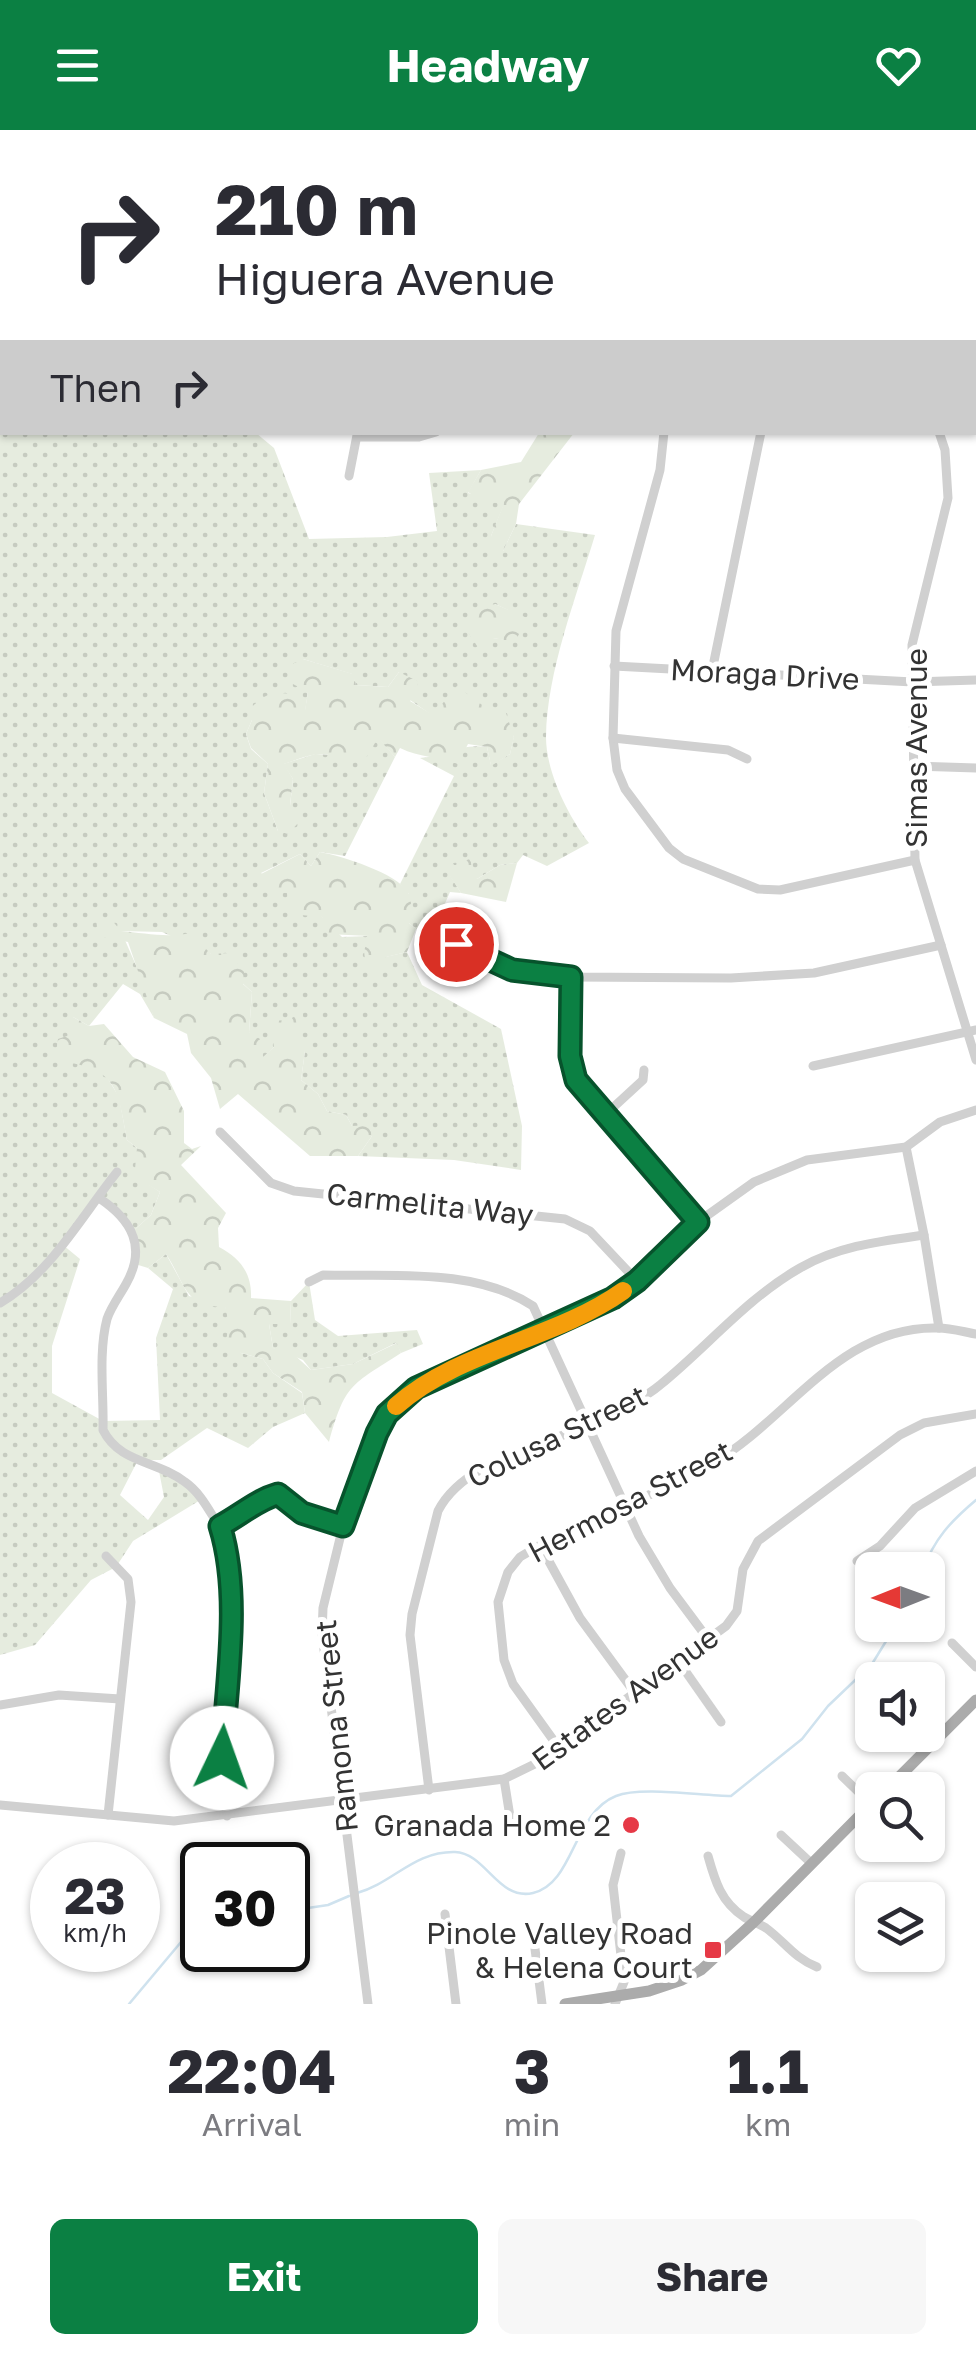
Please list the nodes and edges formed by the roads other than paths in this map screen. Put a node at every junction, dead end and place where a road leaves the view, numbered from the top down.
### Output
1 (357, 435) edge
2 (426, 435) edge
3 (664, 435) edge
4 (760, 435) edge
5 (939, 435) edge
6 (350, 476) dead end
7 (614, 666) junction
8 (712, 671) junction
9 (976, 680) edge
10 (913, 682) junction
11 (613, 738) junction
12 (747, 760) dead end
13 (914, 766) junction
14 (976, 768) edge
15 (915, 860) junction
16 (432, 933) dead end
17 (941, 946) junction
18 (571, 977) junction
19 (972, 1031) edge
20 (976, 1060) edge
21 (813, 1066) dead end
22 (644, 1070) dead end
23 (976, 1110) edge
24 (606, 1114) junction
25 (220, 1132) dead end
26 (906, 1148) junction
27 (117, 1172) dead end
28 (99, 1198) junction
29 (698, 1222) junction
30 (924, 1235) junction
31 (637, 1281) junction
32 (309, 1282) dead end
33 (0, 1302) edge
34 (939, 1328) junction
35 (545, 1330) junction
36 (976, 1334) edge
37 (976, 1414) edge
38 (590, 1424) junction
39 (976, 1471) edge
40 (624, 1504) junction
41 (220, 1526) junction
42 (343, 1526) junction
43 (540, 1544) junction
44 (871, 1552) edge
45 (106, 1556) dead end
46 (708, 1639) junction
47 (952, 1644) dead end
48 (679, 1662) junction
49 (976, 1667) edge
50 (635, 1693) junction
51 (120, 1699) junction
52 (976, 1700) edge
53 (0, 1705) edge
54 (721, 1722) dead end
55 (945, 1725) edge
56 (559, 1748) junction
57 (917, 1752) edge
58 (901, 1772) edge
59 (842, 1776) dead end
60 (504, 1780) junction
61 (855, 1788) edge
62 (429, 1790) junction
63 (343, 1802) junction
64 (0, 1805) edge
65 (108, 1816) junction
66 (227, 1816) junction
67 (855, 1820) edge
68 (511, 1823) dead end
69 (781, 1835) dead end
70 (621, 1853) dead end
71 (708, 1856) dead end
72 (810, 1863) junction
73 (445, 1914) dead end
74 (754, 1922) junction
75 (535, 1949) dead end
76 (817, 1967) dead end
77 (617, 2001) edge
78 (368, 2004) edge
79 (456, 2004) edge
80 (542, 2004) edge
81 (565, 2004) edge

1 - 2 street
1 - 6 street
3 - 7 street
4 - 8 street
5 - 10 street, Simas Avenue
7 - 8 street, Moraga Drive
7 - 11 street
8 - 10 street, Moraga Drive
9 - 10 street, Moraga Drive
10 - 13 street, Simas Avenue
11 - 12 street
11 - 15 street
13 - 14 street
13 - 15 street, Simas Avenue
15 - 17 street, Simas Avenue
16 - 18 street
17 - 18 street
17 - 19 street, Simas Avenue
18 - 24 street
19 - 20 street, Simas Avenue
19 - 21 street
22 - 24 street
23 - 26 street, Ramona Street
24 - 29 street
25 - 31 street, Carmelita Way
26 - 29 street, Ramona Street
26 - 30 street
27 - 28 street
28 - 33 street
28 - 41 street
29 - 31 street, Ramona Street
30 - 34 street
30 - 38 street, Colusa Street
31 - 35 street, Ramona Street
32 - 35 street
34 - 36 street, Hermosa Street
34 - 40 street, Hermosa Street
35 - 38 street
35 - 42 street, Ramona Street
37 - 46 street, Estates Avenue
38 - 40 street
38 - 62 street, Colusa Street
39 - 44 street
40 - 43 street, Hermosa Street
40 - 46 street
41 - 42 street
41 - 66 street
42 - 63 street, Ramona Street
43 - 50 street
43 - 56 street, Hermosa Street
45 - 51 street
46 - 48 street, Estates Avenue
47 - 49 street
48 - 50 street, Estates Avenue
48 - 54 street
50 - 56 street, Estates Avenue
51 - 53 street
51 - 65 street
52 - 55 main road
56 - 60 street, Estates Avenue
57 - 58 main road
59 - 61 street
60 - 62 street, Estates Avenue
60 - 68 street
62 - 63 street, Estates Avenue
63 - 66 street, Estates Avenue
63 - 78 street, Ramona Street
64 - 65 street, Estates Avenue
65 - 66 street, Estates Avenue
67 - 72 main road
69 - 72 street
70 - 77 street
71 - 74 street
72 - 74 main road
73 - 79 street
74 - 76 street
74 - 77 main road
75 - 80 street
77 - 81 main road

